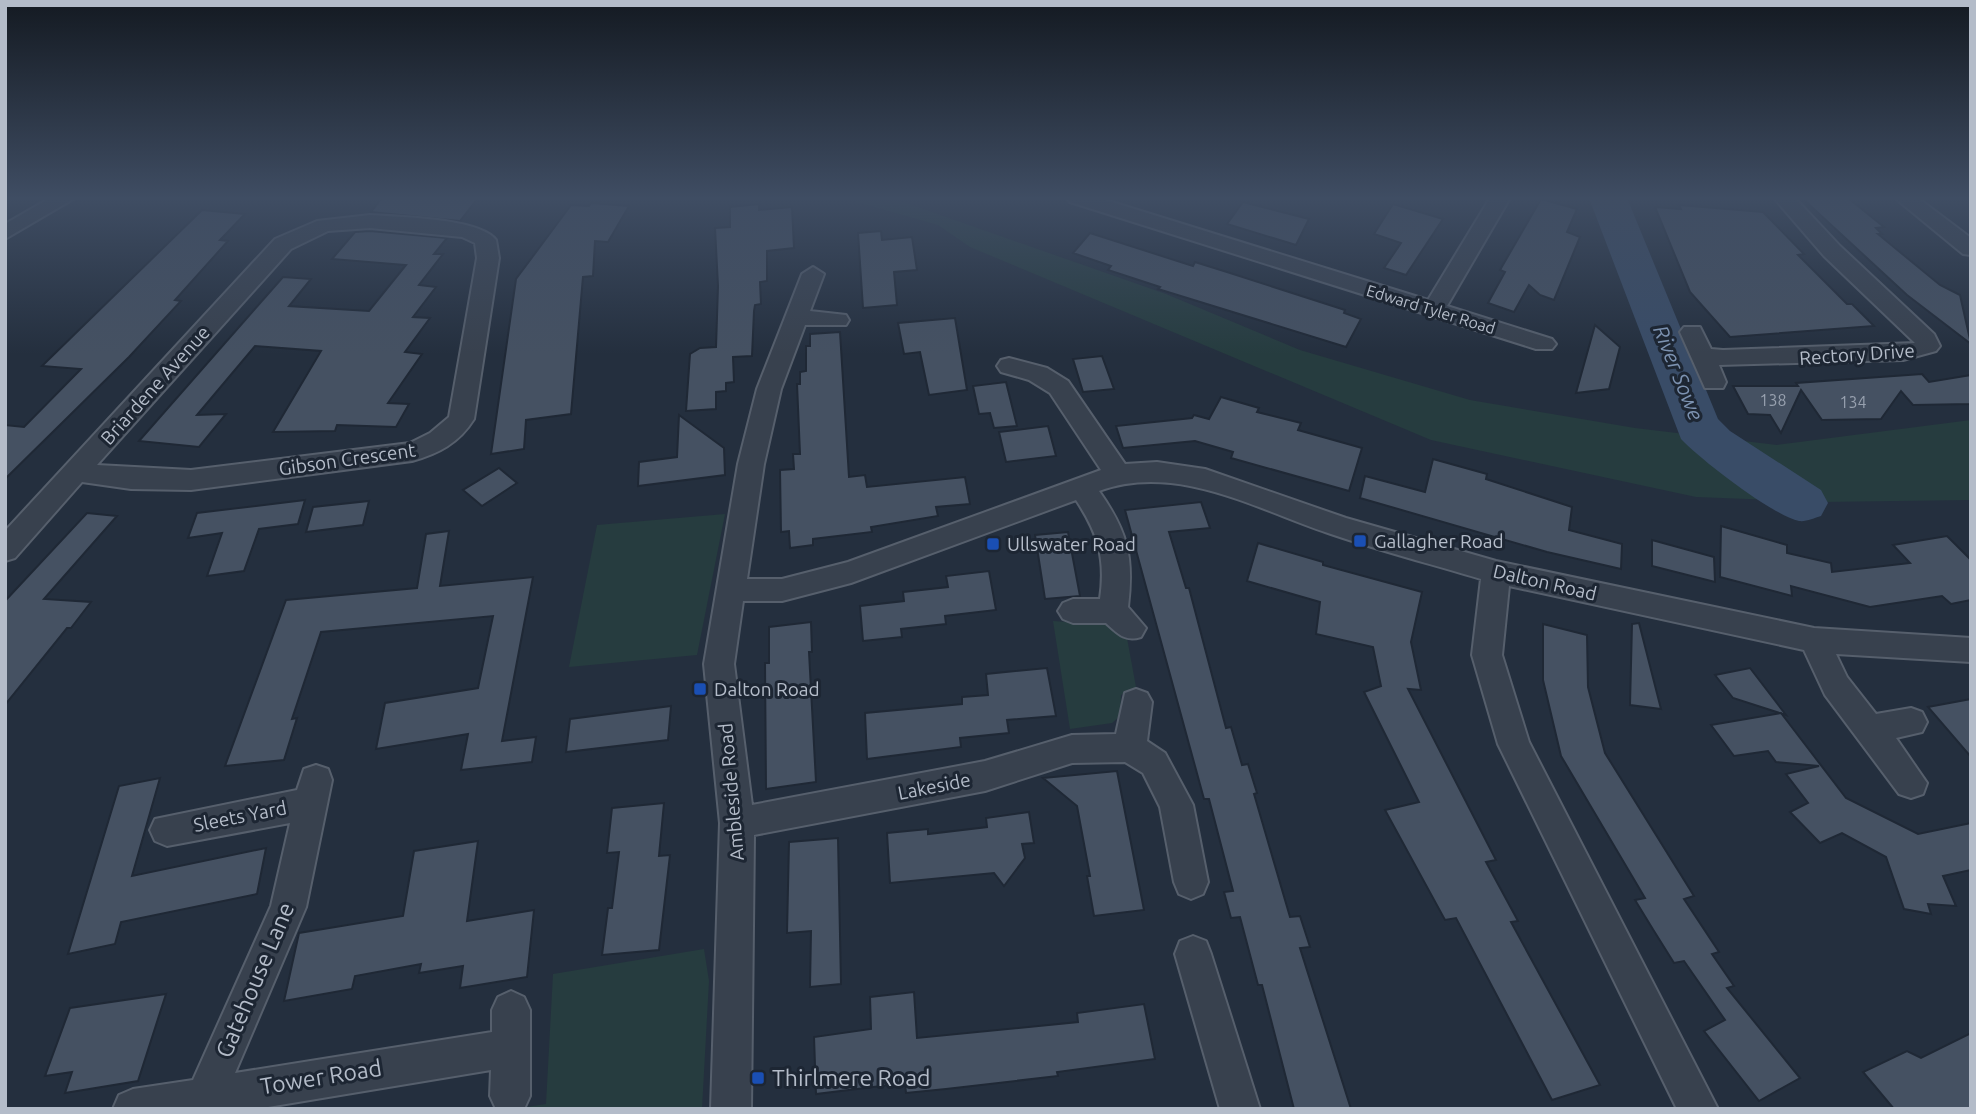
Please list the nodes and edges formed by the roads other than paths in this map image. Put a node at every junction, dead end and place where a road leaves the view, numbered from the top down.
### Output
1 (279, 250) edge
2 (487, 250) edge
3 (1242, 250) edge
4 (1469, 250) edge
5 (1831, 250) edge
6 (813, 274) dead end
7 (1433, 310) junction
8 (798, 317) junction
9 (838, 320) dead end
10 (1692, 332) dead end
11 (1544, 344) dead end
12 (1704, 356) junction
13 (1009, 366) dead end
14 (1714, 382) dead end
15 (76, 472) junction
16 (1118, 474) junction
17 (1082, 487) junction
18 (5, 550) edge
19 (1496, 572) junction
20 (730, 590) junction
21 (1073, 611) dead end
22 (1814, 640) junction
23 (1971, 650) edge
24 (1136, 702) dead end
25 (1911, 722) dead end
26 (1870, 729) junction
27 (1130, 748) junction
28 (1911, 783) dead end
29 (314, 792) joint
30 (737, 823) junction
31 (167, 830) dead end
32 (1191, 882) dead end
33 (1193, 954) dead end
34 (206, 1095) junction
35 (510, 1096) dead end
36 (133, 1109) edge
37 (731, 1109) edge
38 (1240, 1109) edge
39 (1699, 1109) edge

1 - 15 street, Briardene Avenue
2 - 15 street, Gibson Crescent
3 - 7 street, Edward Tyler Road
4 - 7 street
5 - 12 street, Rectory Drive
6 - 8 street, Ambleside Road
7 - 11 street, Edward Tyler Road
8 - 9 street
8 - 20 street, Ambleside Road
10 - 12 street
12 - 14 street
13 - 16 street
15 - 18 street, Briardene Avenue
16 - 17 street, Dalton Road
16 - 19 street, Dalton Road
17 - 20 street, Dalton Road
17 - 21 street
19 - 22 street, Dalton Road
19 - 39 street
20 - 30 street, Ambleside Road
22 - 23 street, Dalton Road
22 - 26 street
24 - 27 street
25 - 26 street
26 - 28 street
27 - 30 street, Lakeside
27 - 32 street
29 - 31 street, Sleets Yard
29 - 34 street, Gatehouse Lane
30 - 37 street, Ambleside Road
33 - 38 street
34 - 35 street, Tower Road
34 - 36 street, Tower Road

